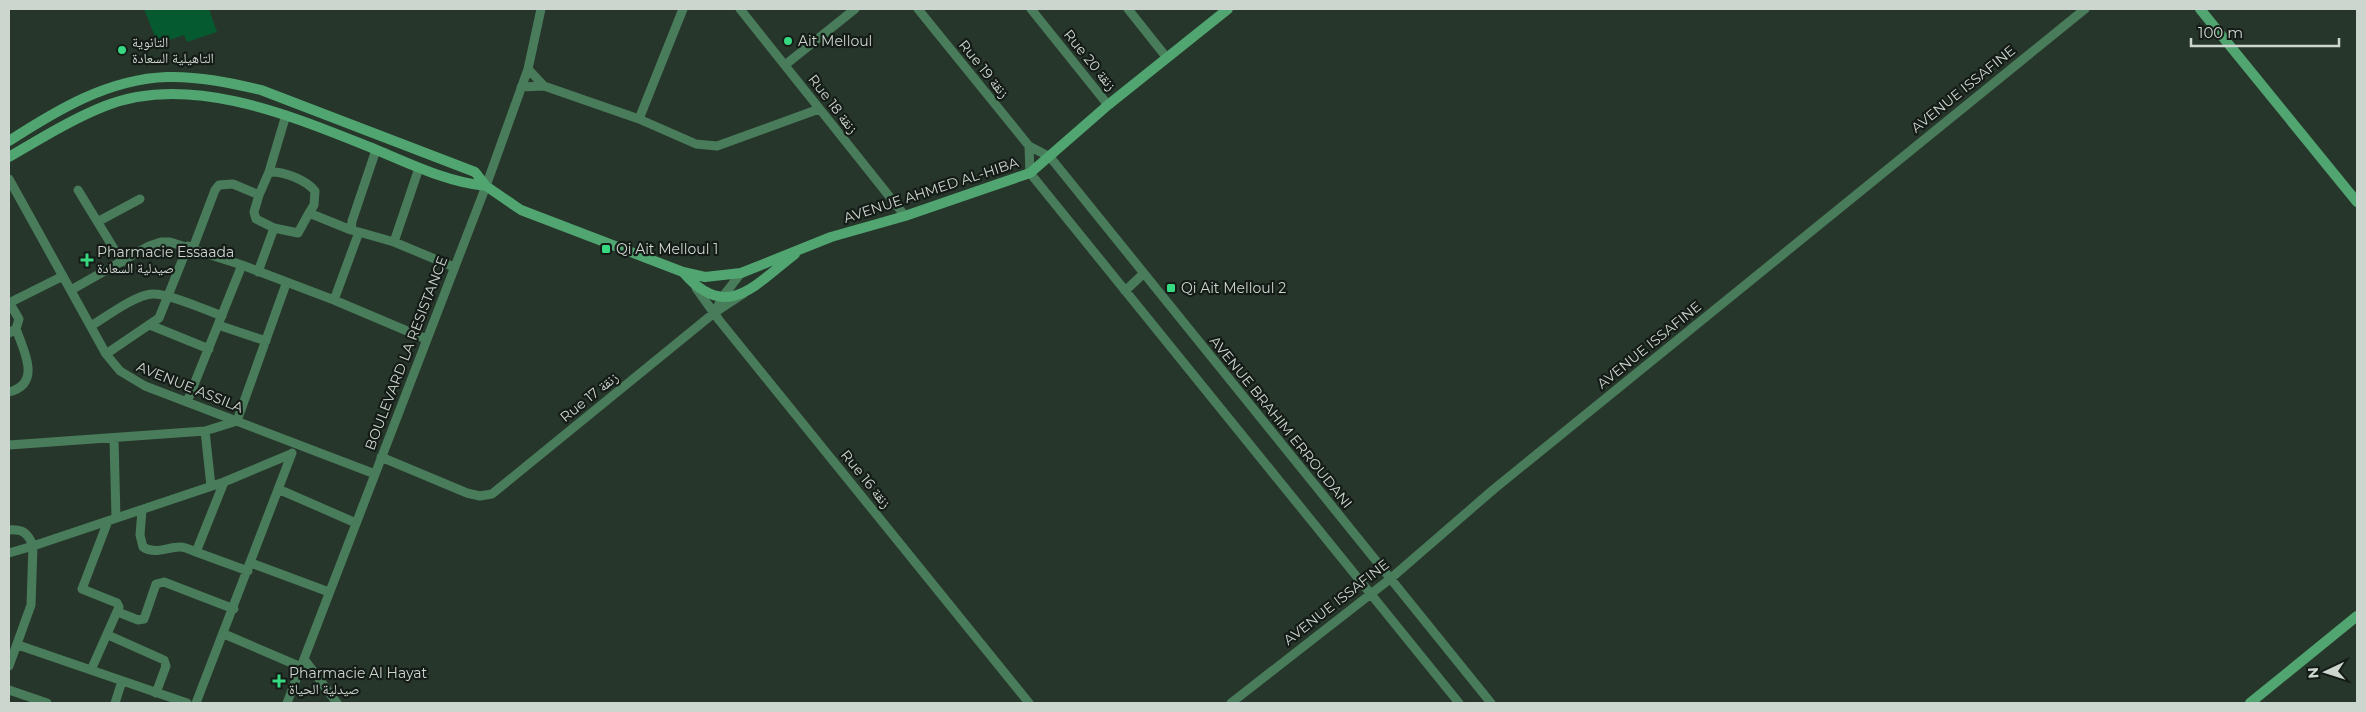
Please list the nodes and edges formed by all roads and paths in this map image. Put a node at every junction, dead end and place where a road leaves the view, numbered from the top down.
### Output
1 (541, 9) edge
2 (683, 9) edge
3 (740, 9) edge
4 (855, 9) edge
5 (918, 9) edge
6 (1032, 9) edge
7 (1128, 9) edge
8 (1228, 9) edge
9 (2085, 9) edge
10 (2200, 9) edge
11 (1167, 58) junction
12 (785, 65) junction
13 (528, 69) junction
14 (544, 86) junction
15 (521, 87) junction
16 (73, 103) junction
17 (1108, 105) junction
18 (820, 109) junction
19 (286, 115) junction
20 (80, 118) junction
21 (639, 118) junction
22 (9, 140) edge
23 (1029, 146) junction
24 (376, 150) junction
25 (9, 157) edge
26 (1050, 157) junction
27 (420, 168) junction
28 (270, 172) junction
29 (1030, 173) junction
30 (9, 178) edge
31 (486, 186) junction
32 (78, 190) dead end
33 (259, 195) junction
34 (140, 199) dead end
35 (2357, 202) edge
36 (310, 213) junction
37 (905, 216) junction
38 (99, 221) junction
39 (274, 228) junction
40 (355, 231) junction
41 (394, 242) junction
42 (190, 247) junction
43 (799, 250) junction
44 (122, 262) junction
45 (242, 265) junction
46 (454, 266) junction
47 (258, 272) junction
48 (683, 272) junction
49 (741, 272) junction
50 (1143, 274) junction
51 (63, 276) junction
52 (286, 284) junction
53 (696, 288) junction
54 (750, 289) junction
55 (71, 290) junction
56 (1125, 291) junction
57 (168, 298) junction
58 (722, 298) junction
59 (334, 300) junction
60 (9, 302) edge
61 (714, 313) junction
62 (220, 320) junction
63 (150, 325) junction
64 (91, 326) junction
65 (12, 331) edge
66 (426, 339) junction
67 (266, 340) junction
68 (209, 349) junction
69 (106, 354) junction
70 (9, 392) edge
71 (188, 402) junction
72 (237, 421) junction
73 (205, 431) junction
74 (114, 439) junction
75 (296, 443) junction
76 (9, 445) edge
77 (291, 454) junction
78 (381, 457) junction
79 (375, 474) junction
80 (224, 482) junction
81 (211, 486) junction
82 (278, 489) junction
83 (142, 510) junction
84 (112, 520) junction
85 (356, 523) junction
86 (9, 530) edge
87 (33, 546) junction
88 (196, 552) junction
89 (9, 553) edge
90 (249, 567) junction
91 (1390, 579) junction
92 (329, 592) junction
93 (1370, 594) junction
94 (234, 609) junction
95 (118, 612) junction
96 (2357, 616) edge
97 (224, 634) junction
98 (108, 635) junction
99 (18, 645) junction
100 (302, 663) junction
101 (9, 666) edge
102 (90, 670) junction
103 (122, 681) junction
104 (9, 690) edge
105 (156, 693) junction
106 (43, 703) edge
107 (115, 703) edge
108 (187, 703) edge
109 (196, 703) edge
110 (287, 703) edge
111 (337, 703) edge
112 (1029, 703) edge
113 (1231, 703) edge
114 (1459, 703) edge
115 (1491, 703) edge
116 (2250, 703) edge

1 - 13 street, BOULEVARD LA RESISTANCE
2 - 21 street
3 - 12 street, Rue 18 زنقة
4 - 12 street
5 - 23 street, Rue 19 زنقة
6 - 17 street, Rue 20 زنقة
7 - 11 street
8 - 11 street, AVENUE AHMED AL-HIBA
9 - 91 street, AVENUE ISSAFINE
10 - 35 street
11 - 17 street, AVENUE AHMED AL-HIBA
12 - 18 street, Rue 18 زنقة
13 - 14 street
13 - 15 street, BOULEVARD LA RESISTANCE
14 - 15 street
14 - 21 street
15 - 31 street, BOULEVARD LA RESISTANCE
16 - 20 street
16 - 22 street, AVENUE AHMED AL-HIBA
16 - 31 street, AVENUE AHMED AL-HIBA
17 - 26 street, AVENUE AHMED AL-HIBA
18 - 21 street
18 - 37 street, Rue 18 زنقة
19 - 20 street
19 - 24 street
19 - 28 street
20 - 25 street
23 - 26 street, Rue 19 زنقة
23 - 29 street
24 - 27 street
24 - 40 street
26 - 29 street, AVENUE AHMED AL-HIBA
26 - 50 street, AVENUE BRAHIM ERROUDANI
27 - 31 street
27 - 41 street
28 - 33 street
28 - 36 street
29 - 37 street, AVENUE AHMED AL-HIBA
29 - 56 street
30 - 51 street, AVENUE ASSILA
31 - 46 street, BOULEVARD LA RESISTANCE
31 - 48 street, AVENUE AHMED AL-HIBA
32 - 38 street
33 - 39 street
33 - 42 street
34 - 38 street
36 - 39 street
36 - 40 street
37 - 43 street, AVENUE AHMED AL-HIBA
38 - 44 street
39 - 47 street
40 - 41 street
40 - 59 street
41 - 46 street
42 - 44 street
42 - 45 street
42 - 57 street
43 - 49 street, AVENUE AHMED AL-HIBA
43 - 54 street, Rue 17 زنقة
44 - 55 street
45 - 47 street
45 - 62 street
46 - 66 street, BOULEVARD LA RESISTANCE
47 - 52 street
48 - 49 street, AVENUE AHMED AL-HIBA
48 - 53 street, Rue 16 زنقة
49 - 58 street
50 - 56 street
50 - 91 street, AVENUE BRAHIM ERROUDANI
51 - 55 street, AVENUE ASSILA
51 - 60 street
52 - 59 street
52 - 67 street
53 - 58 street
53 - 61 street, Rue 16 زنقة
54 - 58 street
54 - 61 street, Rue 17 زنقة
55 - 64 street, AVENUE ASSILA
56 - 93 street
57 - 62 street
57 - 63 street
57 - 64 street
58 - 61 street
59 - 66 street
60 - 65 street
61 - 78 street, Rue 17 زنقة
61 - 112 street, Rue 16 زنقة
62 - 67 street
62 - 68 street
63 - 68 street
63 - 69 street
64 - 69 street, AVENUE ASSILA
65 - 70 street
66 - 78 street, BOULEVARD LA RESISTANCE
67 - 72 street
68 - 71 street
69 - 71 street, AVENUE ASSILA
71 - 72 street, AVENUE ASSILA
72 - 73 street
72 - 75 street, AVENUE ASSILA
73 - 74 street
73 - 81 street
74 - 76 street
74 - 84 street
75 - 77 street
75 - 79 street, AVENUE ASSILA
77 - 80 street
77 - 82 street
78 - 79 street, BOULEVARD LA RESISTANCE
79 - 85 street, BOULEVARD LA RESISTANCE
80 - 81 street
80 - 88 street
81 - 83 street
82 - 85 street
82 - 90 street
83 - 84 street
83 - 88 street
84 - 87 street
84 - 95 street
85 - 92 street, BOULEVARD LA RESISTANCE
86 - 87 street
87 - 89 street
87 - 99 street
88 - 90 street
90 - 92 street
90 - 94 street
91 - 93 street, AVENUE ISSAFINE
91 - 115 street, AVENUE BRAHIM ERROUDANI
92 - 100 street, BOULEVARD LA RESISTANCE
93 - 113 street, AVENUE ISSAFINE
93 - 114 street
94 - 95 street
94 - 97 street
95 - 98 street
96 - 116 street
97 - 100 street
97 - 109 street
98 - 102 street
98 - 105 street
99 - 101 street
99 - 102 street
100 - 110 street, BOULEVARD LA RESISTANCE
100 - 111 street
102 - 103 street
103 - 105 street
103 - 107 street
104 - 106 street
105 - 108 street

